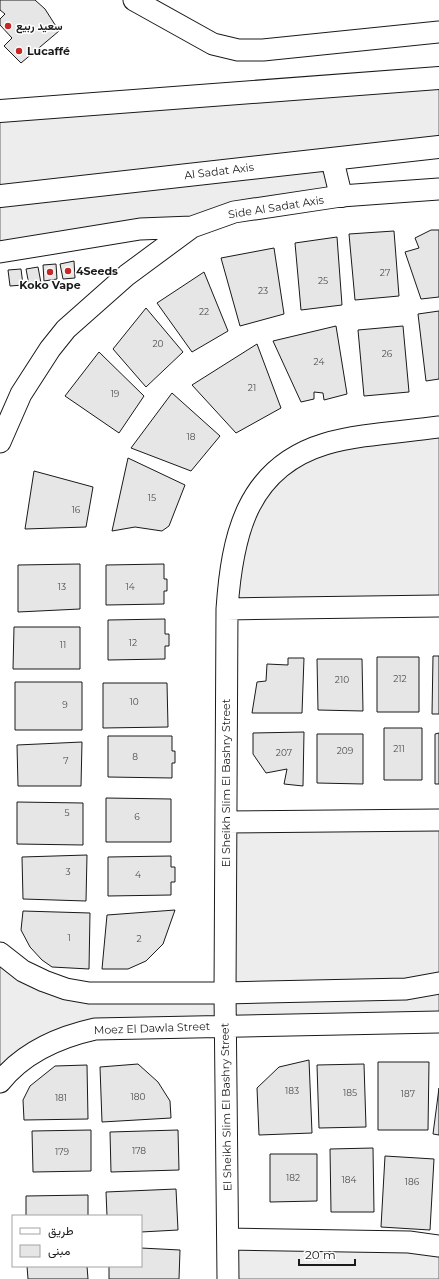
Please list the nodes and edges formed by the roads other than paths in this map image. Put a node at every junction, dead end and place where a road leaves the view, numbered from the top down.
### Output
1 (134, 0) edge
2 (439, 32) edge
3 (439, 78) edge
4 (4, 106) edge
5 (439, 147) edge
6 (332, 159) junction
7 (439, 189) edge
8 (0, 196) edge
9 (341, 196) junction
10 (192, 227) junction
11 (0, 252) edge
12 (5, 422) edge
13 (439, 427) edge
14 (0, 442) edge
15 (439, 606) edge
16 (227, 609) junction
17 (439, 820) edge
18 (226, 822) junction
19 (0, 953) edge
20 (439, 983) edge
21 (225, 993) junction
22 (439, 1022) edge
23 (225, 1026) junction
24 (0, 1082) edge
25 (228, 1239) junction
26 (439, 1246) edge
27 (228, 1279) edge

1 - 2 street
3 - 4 main road
5 - 6 main road, Al Sadat Axis
6 - 8 main road, Al Sadat Axis
6 - 9 main road
7 - 9 street, Side Al Sadat Axis
9 - 10 street, Side Al Sadat Axis
10 - 11 street
10 - 12 street, Side Al Sadat Axis
12 - 14 street, Side Al Sadat Axis
13 - 16 street, El Sheikh Slim El Bashry Street
15 - 16 street
16 - 18 street, El Sheikh Slim El Bashry Street
17 - 18 street
18 - 21 street, El Sheikh Slim El Bashry Street
19 - 21 street
20 - 21 street
21 - 23 street, El Sheikh Slim El Bashry Street
22 - 23 street, Moez El Dawla Street
23 - 24 street, Moez El Dawla Street
23 - 25 street, El Sheikh Slim El Bashry Street
25 - 26 street
25 - 27 street, El Sheikh Slim El Bashry Street

